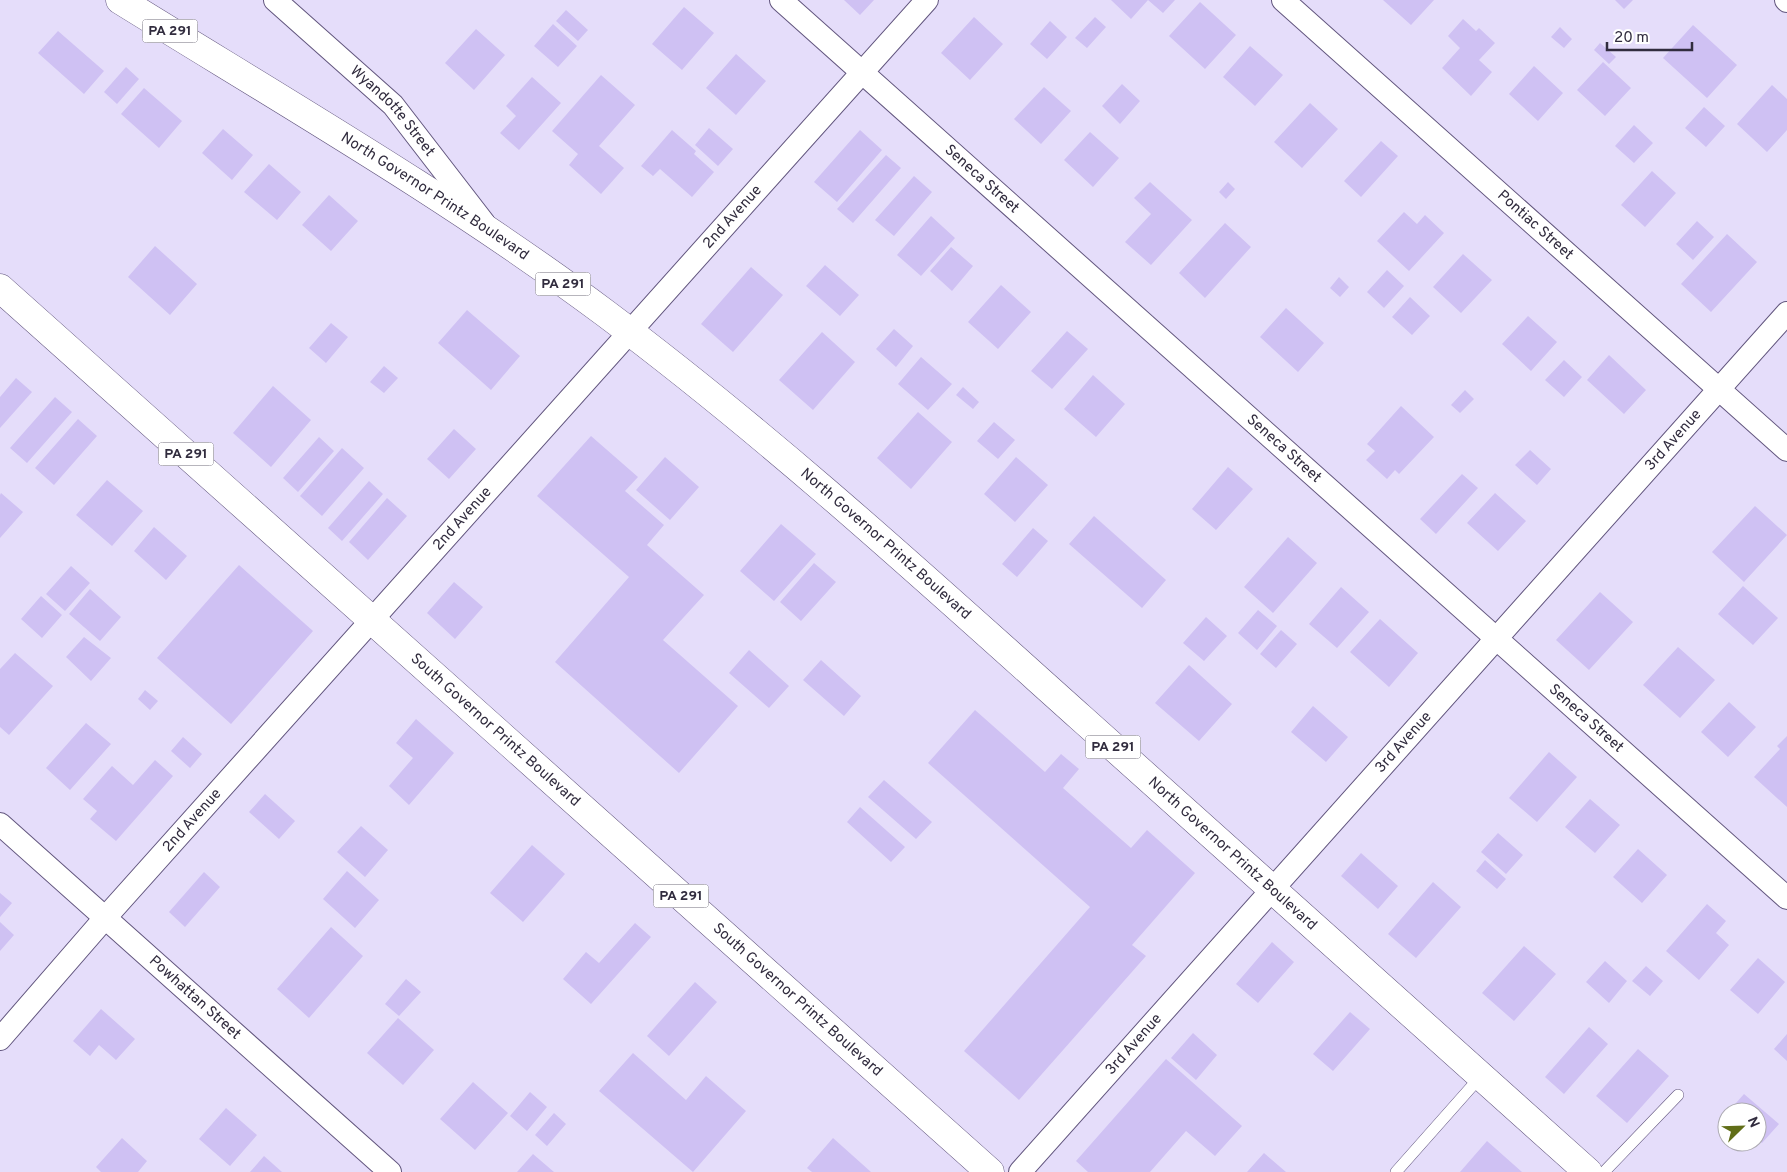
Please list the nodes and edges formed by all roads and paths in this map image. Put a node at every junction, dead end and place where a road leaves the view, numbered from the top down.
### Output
1 (120, 0) edge
2 (275, 0) edge
3 (781, 0) edge
4 (927, 0) edge
5 (1282, 0) edge
6 (862, 72) junction
7 (495, 237) junction
8 (0, 288) edge
9 (1787, 313) edge
10 (630, 332) junction
11 (1719, 389) junction
12 (1787, 450) edge
13 (372, 620) junction
14 (1496, 638) junction
15 (0, 824) edge
16 (1272, 890) junction
17 (1787, 898) edge
18 (105, 918) junction
19 (0, 1039) edge
20 (1480, 1076) junction
21 (1678, 1095) dead end
22 (390, 1172) edge
23 (990, 1172) edge
24 (1020, 1172) edge
25 (1396, 1172) edge
26 (1588, 1172) edge
27 (1604, 1172) edge

1 - 7 main road, North Governor Printz Boulevard / PA 291
2 - 7 street, Wyandotte Street
3 - 6 street, Seneca Street
4 - 6 street, 2nd Avenue
5 - 11 street, Pontiac Street
6 - 10 street, 2nd Avenue
6 - 14 street, Seneca Street
7 - 10 main road, North Governor Printz Boulevard / PA 291
8 - 13 main road, South Governor Printz Boulevard / PA 291
9 - 11 street, 3rd Avenue
10 - 13 street, 2nd Avenue
10 - 16 main road, North Governor Printz Boulevard / PA 291
11 - 12 street, Pontiac Street
11 - 14 street, 3rd Avenue
13 - 18 street, 2nd Avenue
13 - 23 main road, South Governor Printz Boulevard / PA 291
14 - 16 street, 3rd Avenue
14 - 17 street, Seneca Street
15 - 18 street, Powhattan Street
16 - 20 main road, North Governor Printz Boulevard / PA 291
16 - 24 street, 3rd Avenue
18 - 19 street, 2nd Avenue
18 - 22 street, Powhattan Street
20 - 25 lane
20 - 26 main road, North Governor Printz Boulevard / PA 291
21 - 27 lane

